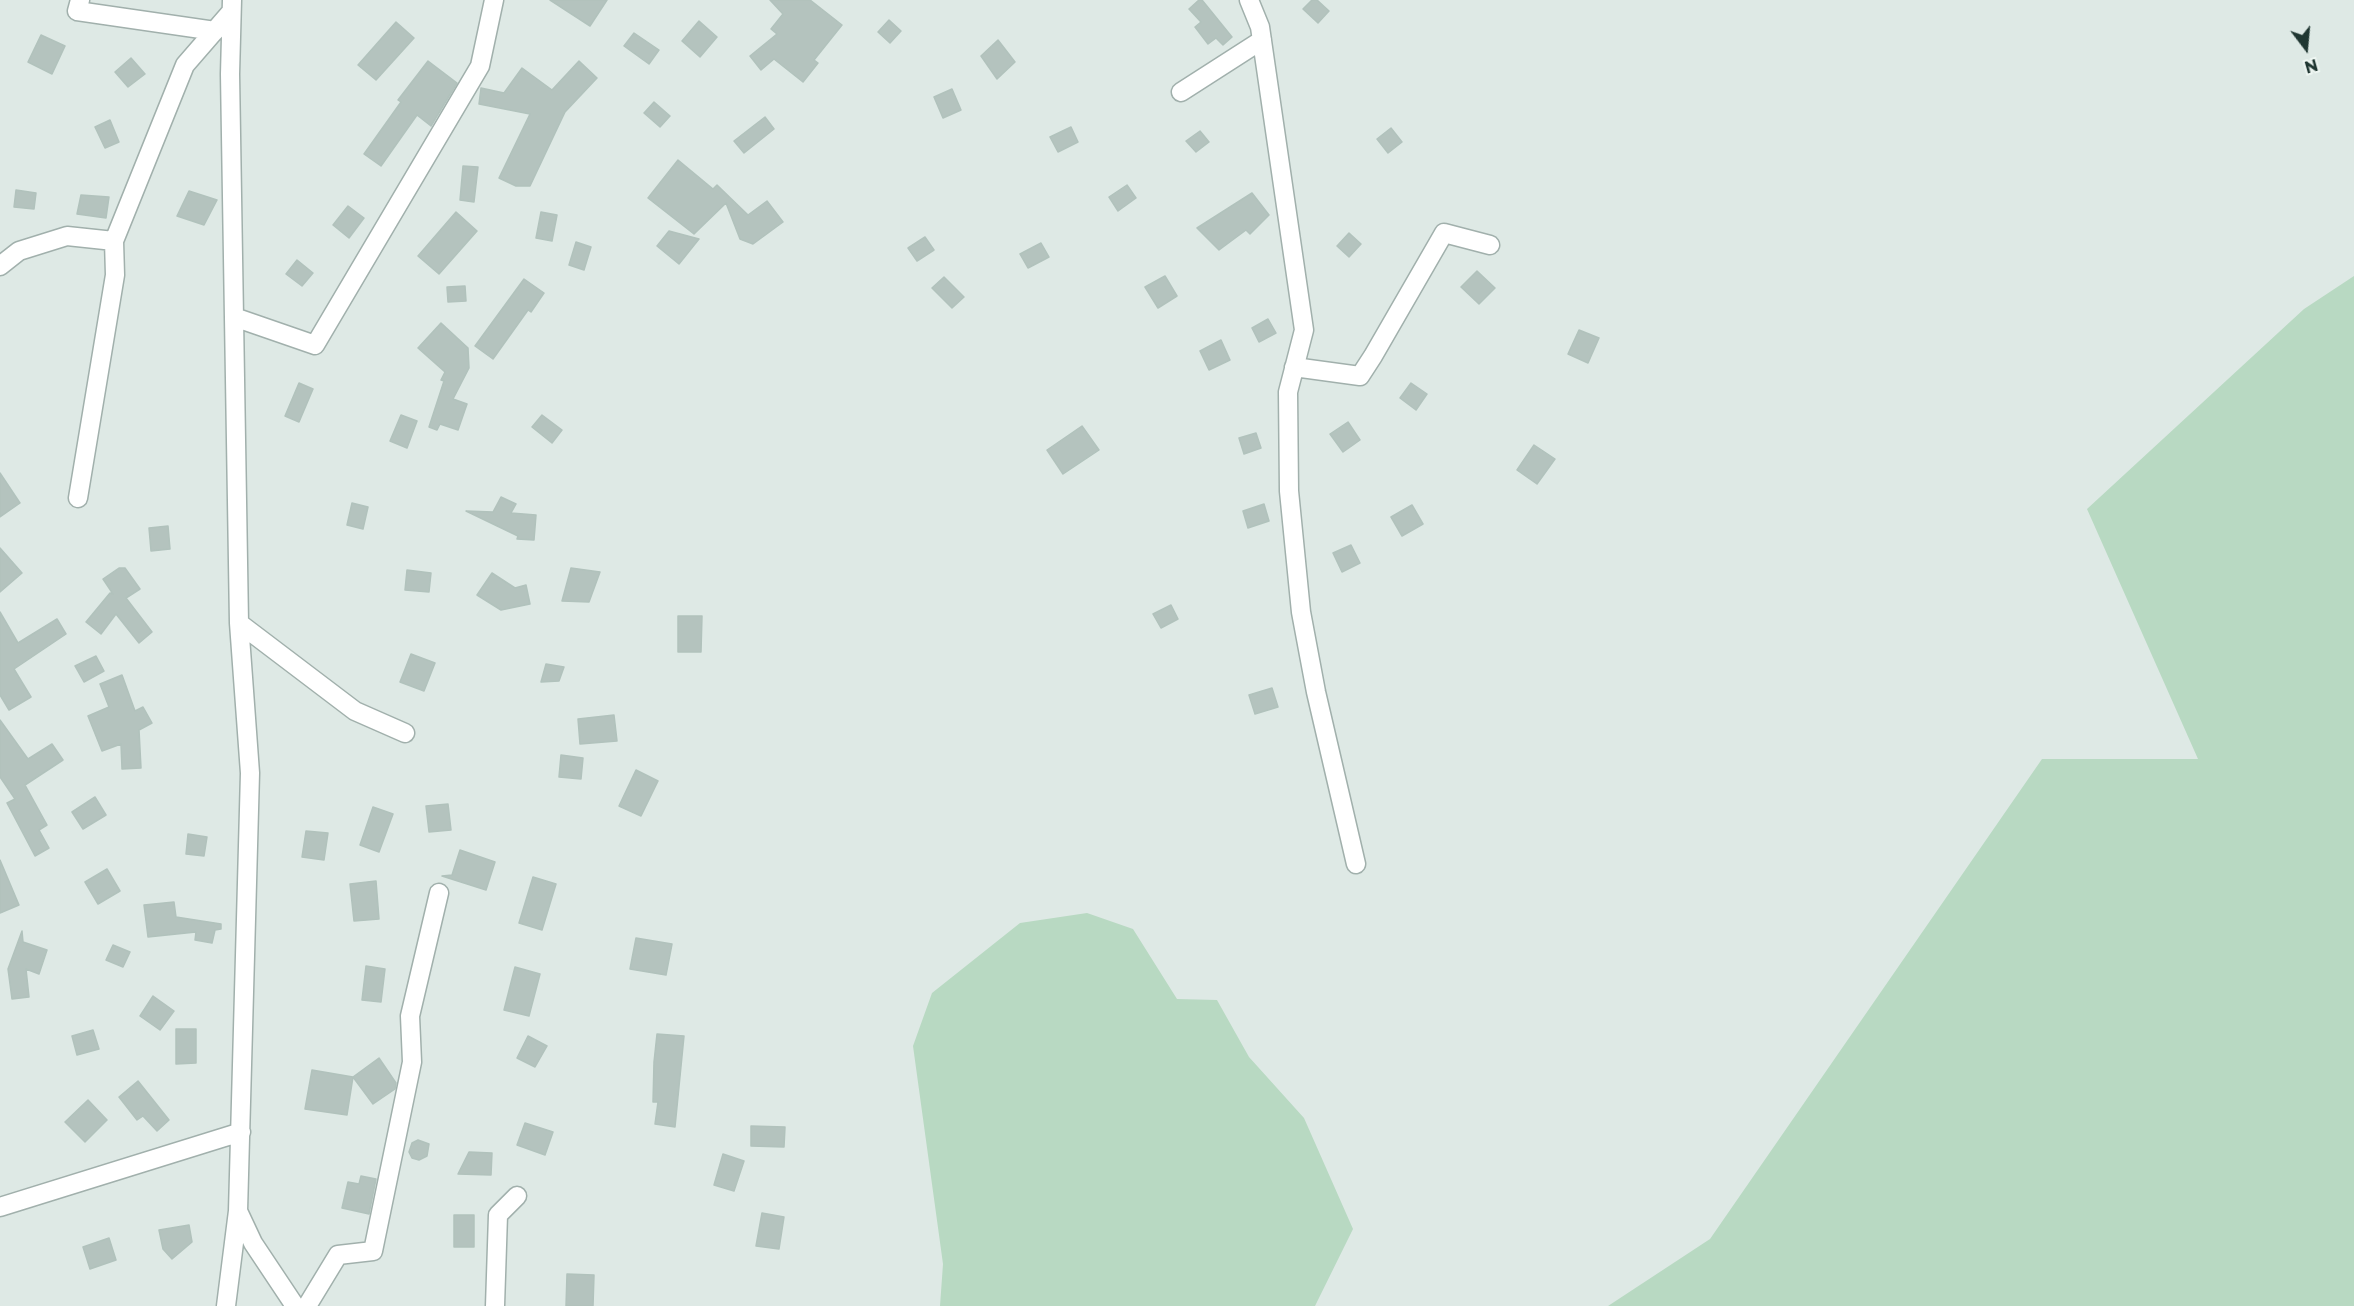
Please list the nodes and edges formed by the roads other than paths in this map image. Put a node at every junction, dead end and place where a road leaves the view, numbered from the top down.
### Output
1 (80, 0) edge
2 (494, 0) edge
3 (1249, 0) edge
4 (232, 6) edge
5 (215, 31) junction
6 (1262, 40) junction
7 (1181, 92) dead end
8 (114, 241) junction
9 (1490, 245) dead end
10 (0, 266) edge
11 (234, 317) junction
12 (1294, 367) junction
13 (78, 498) dead end
14 (239, 623) junction
15 (405, 733) dead end
16 (1356, 864) dead end
17 (439, 893) dead end
18 (241, 1132) junction
19 (517, 1196) dead end
20 (0, 1207) edge
21 (238, 1211) junction
22 (226, 1306) edge
23 (296, 1306) edge
24 (307, 1306) edge
25 (495, 1306) edge

1 - 5 street
2 - 11 street
3 - 6 street
4 - 5 street
4 - 11 street
5 - 8 street
6 - 7 street
6 - 12 street
8 - 10 street
8 - 13 street
9 - 12 street
11 - 14 street
12 - 16 street
14 - 15 street
14 - 18 street
17 - 24 street
18 - 20 street
18 - 21 street
19 - 25 street
21 - 22 street
21 - 23 street

